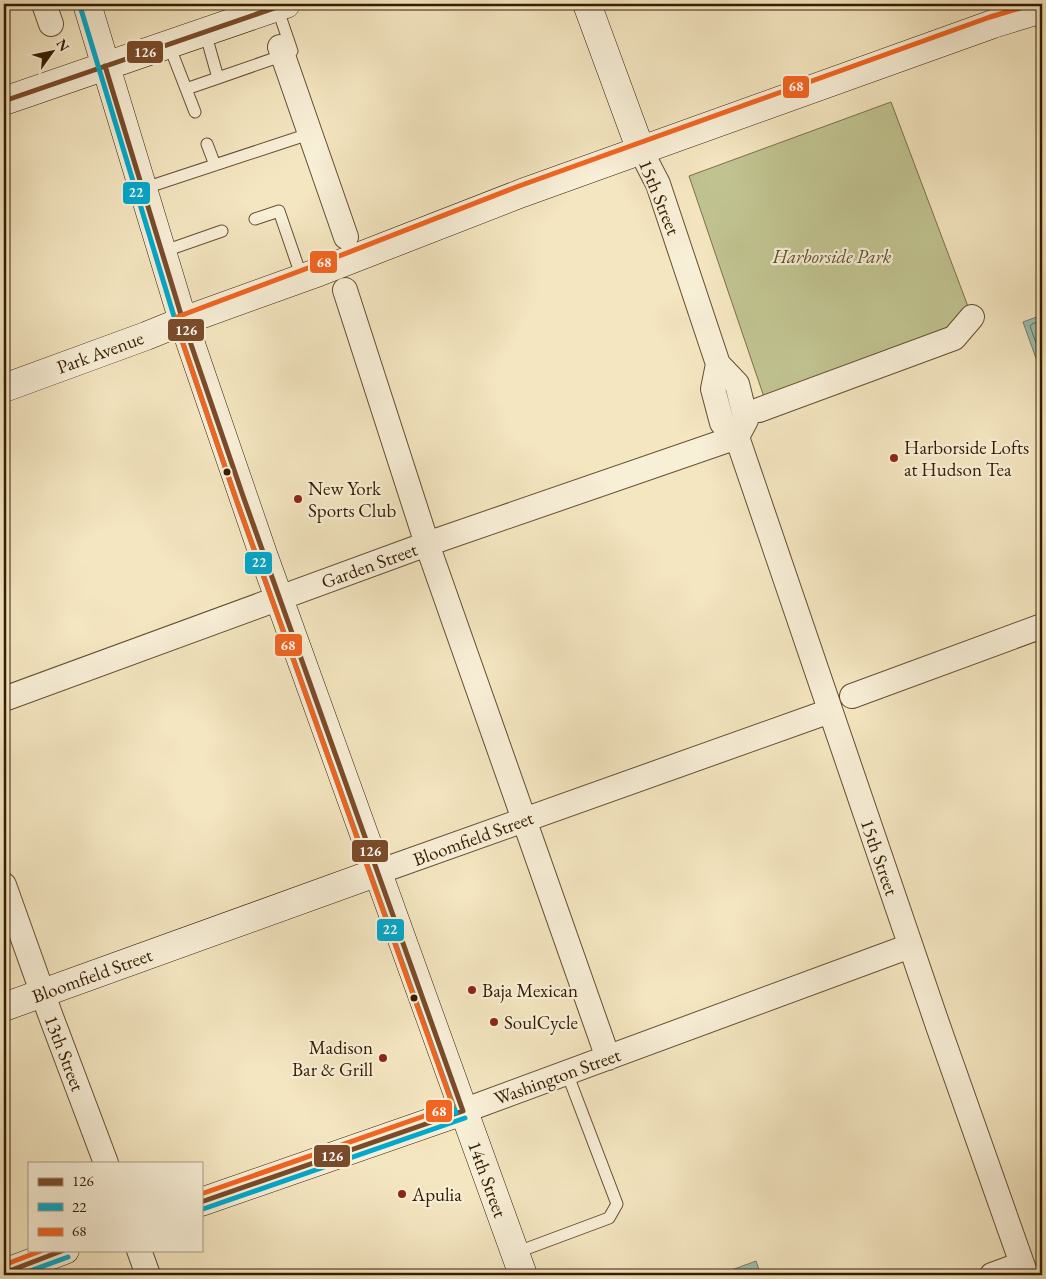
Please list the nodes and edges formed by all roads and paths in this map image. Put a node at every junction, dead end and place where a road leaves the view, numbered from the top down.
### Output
1 (87, 4) edge
2 (587, 4) edge
3 (282, 6) edge
4 (1042, 9) edge
5 (205, 32) junction
6 (169, 45) junction
7 (285, 52) junction
8 (105, 66) junction
9 (218, 78) junction
10 (186, 89) junction
11 (4, 101) edge
12 (195, 112) dead end
13 (315, 132) junction
14 (208, 144) dead end
15 (641, 151) junction
16 (215, 165) junction
17 (142, 189) junction
18 (255, 220) dead end
19 (222, 231) dead end
20 (354, 246) junction
21 (162, 252) junction
22 (302, 278) junction
23 (345, 290) dead end
24 (972, 317) dead end
25 (182, 321) junction
26 (4, 388) edge
27 (759, 410) dead end
28 (737, 437) junction
29 (427, 544) junction
30 (279, 598) junction
31 (1042, 626) edge
32 (852, 696) dead end
33 (4, 699) edge
34 (830, 711) junction
35 (524, 820) junction
36 (378, 872) junction
37 (4, 886) edge
38 (910, 946) junction
39 (43, 993) junction
40 (4, 1007) edge
41 (608, 1058) junction
42 (567, 1073) junction
43 (463, 1111) junction
44 (106, 1162) edge
45 (202, 1202) edge
46 (61, 1252) edge
47 (139, 1252) edge
48 (519, 1264) edge
49 (1024, 1269) edge
50 (4, 1273) edge
51 (148, 1275) edge
52 (992, 1275) edge

1 - 8 main road, 14th Street
2 - 15 main road, 15th Street
3 - 5 main road
3 - 7 lane
4 - 15 main road, Park Avenue
5 - 6 main road
5 - 9 lane
6 - 8 main road
6 - 10 lane
7 - 9 lane
7 - 13 street
8 - 11 main road
8 - 17 main road, 14th Street
9 - 10 lane
10 - 12 lane
13 - 16 lane
13 - 20 street
14 - 16 lane
15 - 20 main road, Park Avenue
15 - 28 street, 15th Street
16 - 17 lane
17 - 21 main road, 14th Street
18 - 22 lane
19 - 21 lane
20 - 22 main road, Park Avenue
21 - 25 main road, 14th Street
22 - 25 main road, Park Avenue
23 - 29 street
24 - 27 street
25 - 26 main road, Park Avenue
25 - 30 main road, 14th Street
28 - 29 street, Garden Street
28 - 34 street, 15th Street
29 - 30 street, Garden Street
29 - 35 street
30 - 33 street, Garden Street
30 - 36 main road, 14th Street
31 - 32 street
34 - 35 street, Bloomfield Street
34 - 38 street, 15th Street
35 - 36 street, Bloomfield Street
35 - 41 street
36 - 39 main road, Bloomfield Street
36 - 43 main road, 14th Street
37 - 39 street, 13th Street
38 - 41 street, Washington Street
38 - 49 street, 15th Street
39 - 40 main road, Bloomfield Street
39 - 44 street, 13th Street
41 - 42 street, Washington Street
42 - 43 street, Washington Street
42 - 48 lane
43 - 45 main road, Washington Street
43 - 48 main road, 14th Street
46 - 50 main road
47 - 51 street
49 - 52 street

